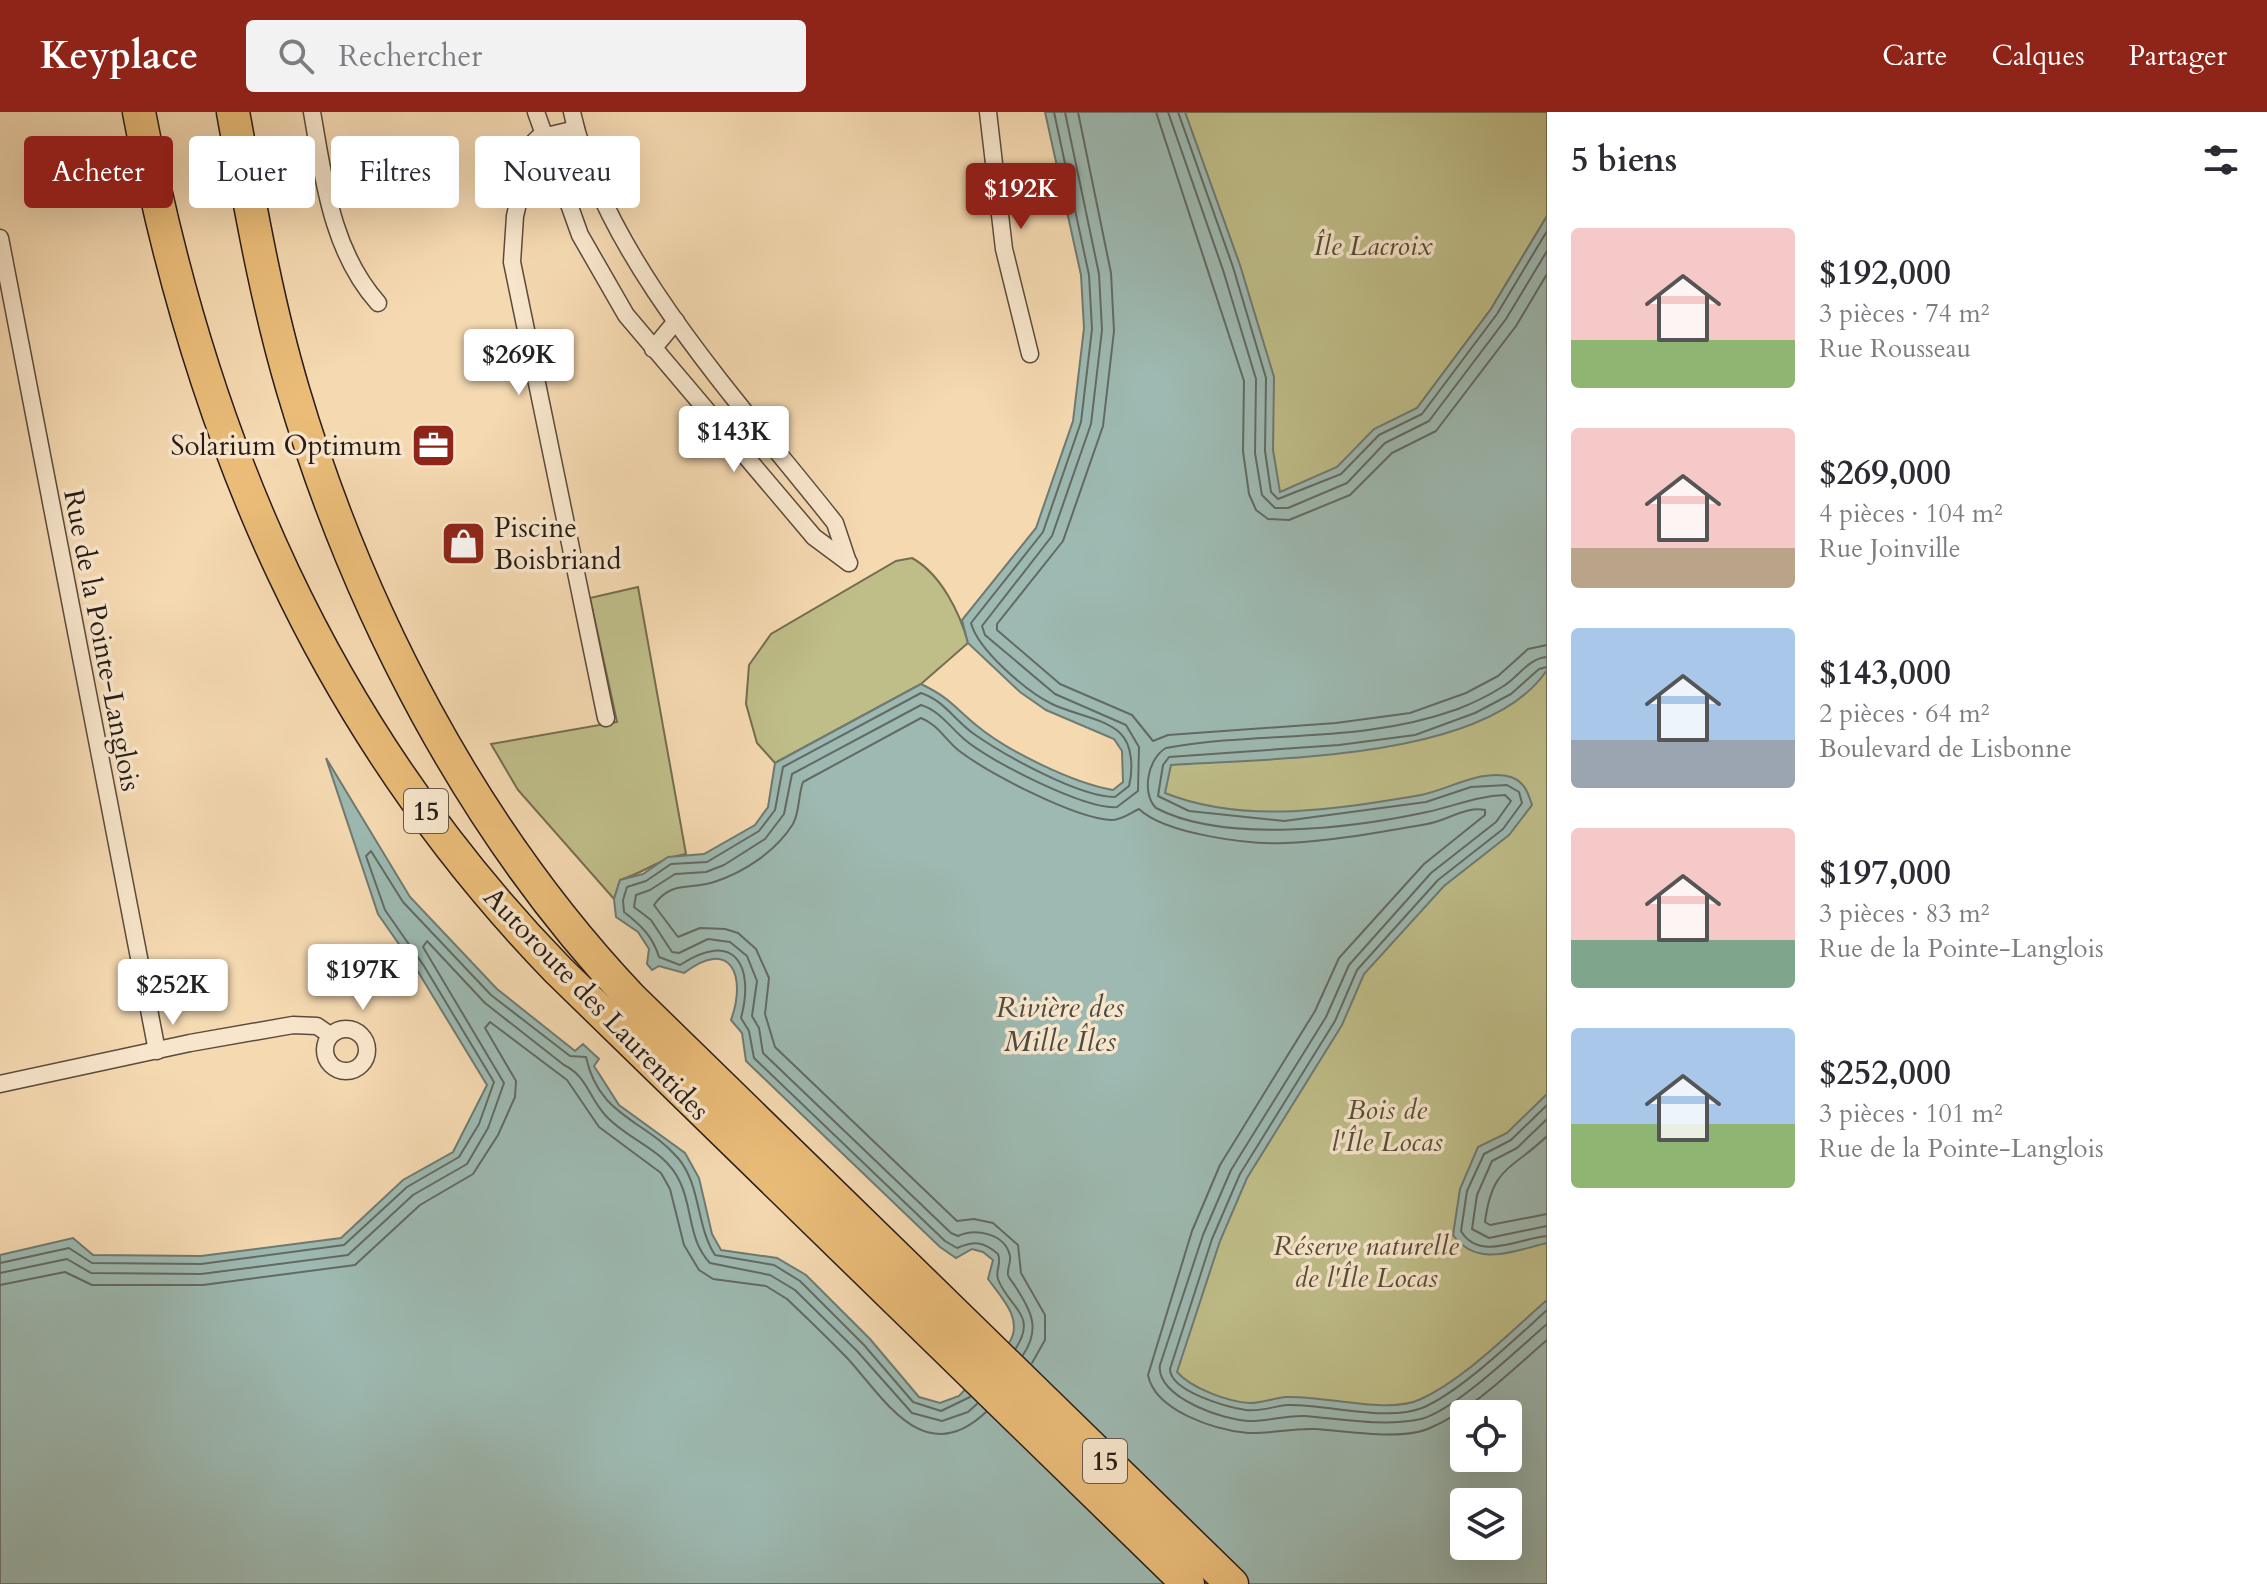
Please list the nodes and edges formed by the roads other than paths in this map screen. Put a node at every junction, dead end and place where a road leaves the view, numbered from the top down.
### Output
1 (139, 112) edge
2 (233, 112) edge
3 (312, 112) edge
4 (536, 112) edge
5 (988, 112) edge
6 (574, 120) edge
7 (544, 136) joint
8 (517, 208) edge
9 (570, 208) edge
10 (0, 238) edge
11 (378, 303) dead end
12 (676, 321) junction
13 (653, 349) junction
14 (1030, 354) dead end
15 (606, 718) dead end
16 (330, 1035) dead end
17 (157, 1051) junction
18 (0, 1084) edge
19 (967, 1348) junction
20 (1188, 1584) edge
21 (1232, 1584) edge

1 - 19 highway, Autoroute des Laurentides / 15
2 - 19 highway, Autoroute des Laurentides / 15
3 - 11 street
4 - 7 street
5 - 14 street
6 - 7 street
6 - 12 street
8 - 15 street
9 - 13 street
10 - 17 street, Rue de la Pointe-Langlois
12 - 13 street
12 - 13 street
16 - 17 street
17 - 18 street
19 - 20 highway, Autoroute des Laurentides / 15
19 - 21 highway, Autoroute des Laurentides / 15

